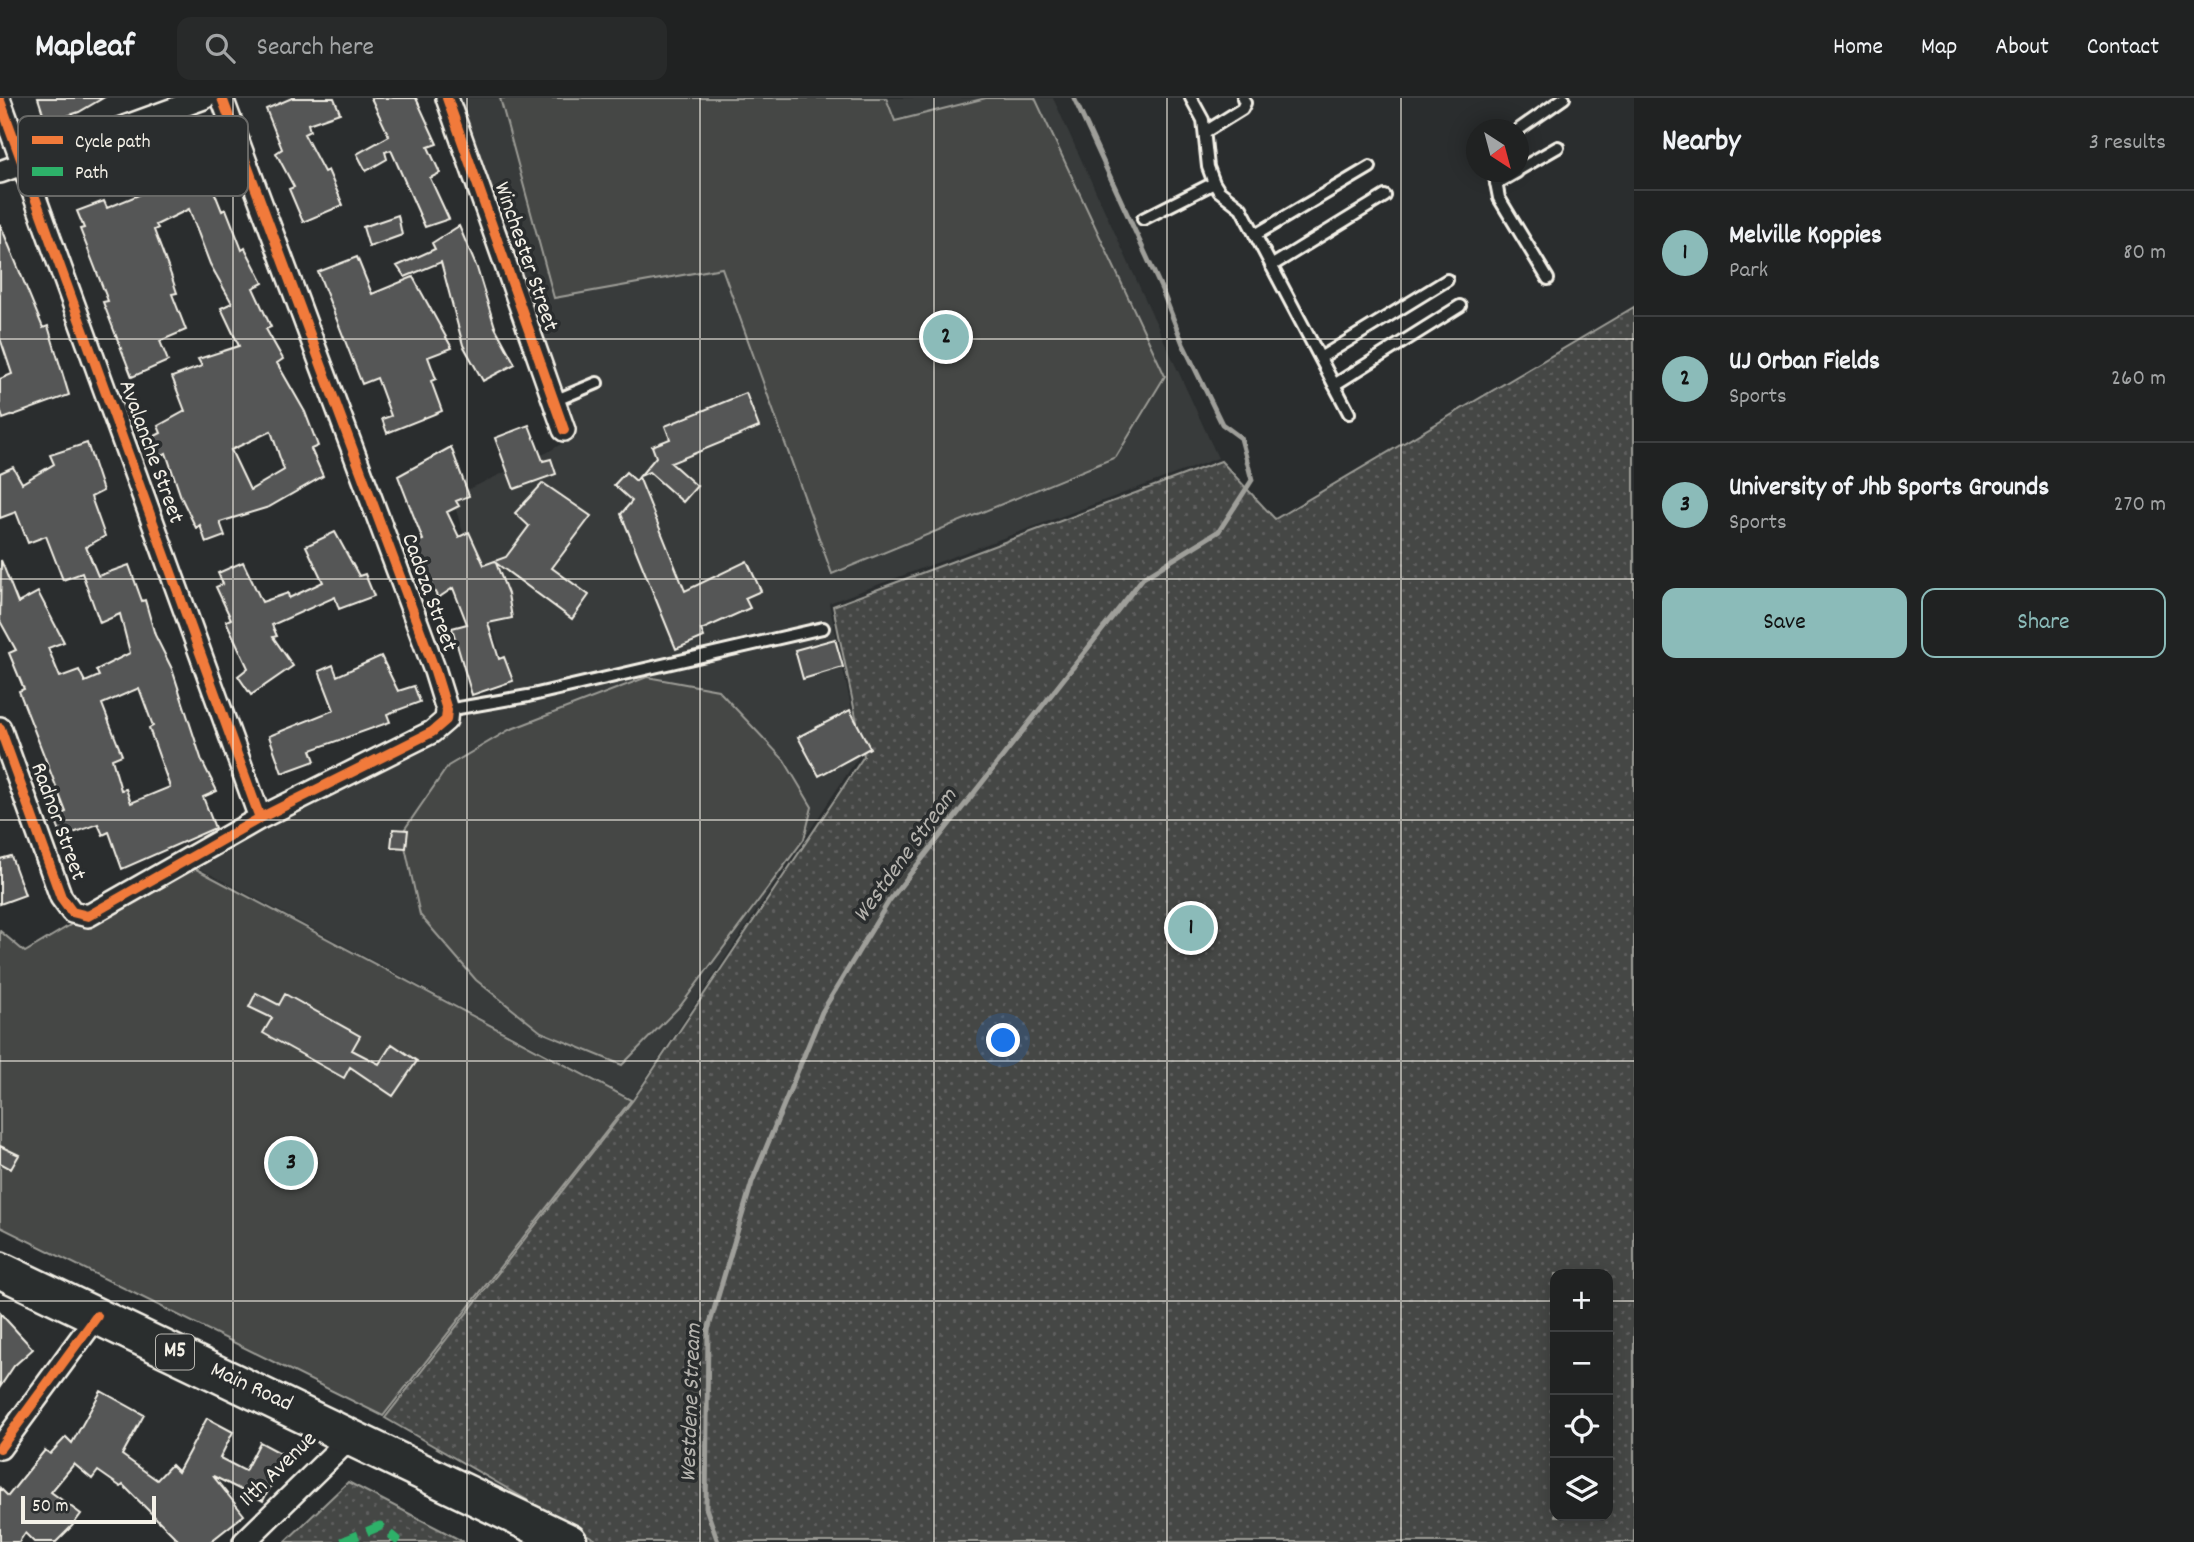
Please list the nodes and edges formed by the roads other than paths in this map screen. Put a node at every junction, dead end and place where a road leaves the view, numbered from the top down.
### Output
1 (204, 98) edge
2 (222, 98) edge
3 (447, 98) edge
4 (1191, 98) edge
5 (1243, 98) edge
6 (1564, 98) edge
7 (0, 101) edge
8 (155, 116) edge
9 (229, 116) edge
10 (1529, 122) edge
11 (1205, 132) junction
12 (1558, 147) dead end
13 (18, 150) edge
14 (1529, 164) edge
15 (18, 166) edge
16 (1370, 167) dead end
17 (248, 169) edge
18 (0, 172) edge
19 (1499, 182) edge
20 (1214, 183) junction
21 (1496, 184) joint
22 (1385, 195) dead end
23 (35, 196) edge
24 (1143, 219) dead end
25 (1255, 235) junction
26 (1271, 266) junction
27 (1548, 279) dead end
28 (1447, 280) dead end
29 (1460, 306) dead end
30 (1320, 358) junction
31 (597, 383) dead end
32 (1334, 386) junction
33 (554, 401) junction
34 (1349, 413) dead end
35 (564, 430) dead end
36 (823, 628) dead end
37 (447, 710) junction
38 (0, 728) edge
39 (260, 818) junction
40 (0, 1270) edge
41 (0, 1289) edge
42 (93, 1321) junction
43 (344, 1442) junction
44 (0, 1448) edge
45 (244, 1542) edge
46 (533, 1542) edge
47 (569, 1542) edge

1 - 8 street
2 - 9 street, Cadoza Street
3 - 33 street, Winchester Street
4 - 11 lane
5 - 11 lane
6 - 10 lane
7 - 13 street, Avalanche Street
11 - 20 lane
12 - 14 lane
15 - 18 street
16 - 25 lane
17 - 37 street, Cadoza Street
19 - 21 lane
20 - 24 lane
20 - 25 lane
21 - 27 lane
22 - 26 lane
23 - 39 street, Avalanche Street
25 - 26 lane
26 - 30 lane
28 - 30 lane
29 - 32 lane
30 - 32 lane
31 - 33 lane
32 - 34 lane
33 - 35 street, Winchester Street
36 - 37 lane
37 - 39 street
38 - 39 street, Radnor Street
40 - 42 main road, Main Road / M5
41 - 42 main road, Main Road / M5
42 - 43 main road, Main Road / M5
42 - 44 street
43 - 45 street, 11th Avenue
43 - 46 main road, M5
43 - 47 main road, M5

